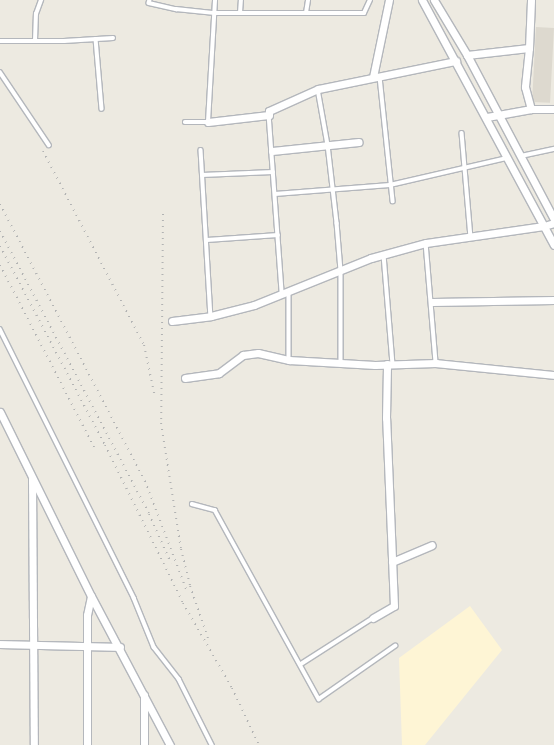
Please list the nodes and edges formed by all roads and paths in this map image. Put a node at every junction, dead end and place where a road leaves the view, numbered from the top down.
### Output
1 (41, 0) edge
2 (150, 0) edge
3 (215, 0) edge
4 (241, 0) edge
5 (308, 0) edge
6 (370, 0) edge
7 (389, 0) edge
8 (422, 0) edge
9 (434, 0) edge
10 (531, 0) edge
11 (215, 13) junction
12 (240, 13) junction
13 (306, 13) junction
14 (113, 38) dead end
15 (96, 39) junction
16 (0, 41) edge
17 (35, 41) junction
18 (529, 48) junction
19 (467, 55) junction
20 (456, 62) junction
21 (0, 72) edge
22 (377, 77) junction
23 (318, 89) junction
24 (102, 109) dead end
25 (530, 109) junction
26 (554, 109) edge
27 (269, 110) junction
28 (499, 113) junction
29 (487, 117) junction
30 (185, 122) dead end
31 (208, 122) junction
32 (462, 133) dead end
33 (358, 142) dead end
34 (49, 145) dead end
35 (328, 145) junction
36 (554, 148) edge
37 (201, 150) dead end
38 (272, 151) junction
39 (521, 156) junction
40 (508, 158) junction
41 (465, 166) junction
42 (273, 172) junction
43 (202, 175) junction
44 (390, 185) junction
45 (333, 191) junction
46 (275, 194) junction
47 (393, 201) dead end
48 (554, 219) edge
49 (554, 223) edge
50 (544, 226) junction
51 (278, 235) junction
52 (471, 237) junction
53 (207, 240) junction
54 (426, 243) junction
55 (554, 245) edge
56 (384, 255) junction
57 (341, 271) junction
58 (286, 292) junction
59 (554, 300) edge
60 (432, 302) junction
61 (211, 316) junction
62 (172, 321) dead end
63 (0, 330) edge
64 (289, 360) junction
65 (342, 362) junction
66 (436, 363) junction
67 (390, 364) junction
68 (554, 375) edge
69 (185, 378) dead end
70 (0, 412) edge
71 (32, 477) junction
72 (192, 504) dead end
73 (432, 545) dead end
74 (392, 562) junction
75 (91, 596) junction
76 (373, 618) joint
77 (0, 644) edge
78 (34, 645) junction
79 (87, 646) junction
80 (395, 646) dead end
81 (120, 647) junction
82 (301, 664) junction
83 (144, 693) junction
84 (34, 745) edge
85 (88, 745) edge
86 (144, 745) edge
87 (170, 745) edge
88 (212, 745) edge

1 - 17 lane
2 - 11 lane
3 - 11 lane
4 - 12 lane
5 - 13 lane
6 - 13 lane
7 - 22 street
8 - 20 street
9 - 19 street
10 - 18 street
11 - 12 lane
11 - 31 lane
12 - 13 lane
14 - 15 lane
15 - 17 lane
15 - 24 lane
16 - 17 lane
18 - 19 street
18 - 25 street
19 - 28 street
20 - 22 street
20 - 29 street
21 - 34 lane
22 - 23 street
22 - 44 lane
23 - 27 street
23 - 35 lane
25 - 26 street
25 - 28 street
27 - 31 street
27 - 38 lane
28 - 29 street
28 - 39 street
29 - 40 street
30 - 31 lane
32 - 41 lane
33 - 35 street
35 - 38 street
35 - 45 lane
36 - 39 lane
37 - 43 lane
38 - 42 lane
39 - 48 street
40 - 41 lane
40 - 50 street
41 - 44 lane
41 - 52 lane
42 - 43 lane
42 - 46 lane
43 - 53 lane
44 - 45 lane
44 - 47 lane
45 - 46 lane
45 - 57 lane
46 - 51 lane
49 - 50 street
50 - 52 street
50 - 55 street
51 - 53 lane
51 - 58 lane
52 - 54 street
53 - 61 lane
54 - 56 street
54 - 60 lane
56 - 57 street
56 - 67 lane
57 - 58 street
57 - 65 lane
58 - 61 street
58 - 64 lane
59 - 60 street
60 - 66 lane
61 - 62 street
63 - 88 lane
64 - 65 street
64 - 69 street
65 - 67 street
66 - 67 street
66 - 68 street
67 - 74 street
70 - 71 street
71 - 75 street
71 - 78 street
72 - 82 lane
73 - 74 street
74 - 76 street
75 - 79 street
75 - 81 street
76 - 82 lane
77 - 78 street
78 - 79 street
78 - 84 street
79 - 81 street
79 - 85 street
80 - 82 lane
81 - 83 street
83 - 86 street
83 - 87 street

